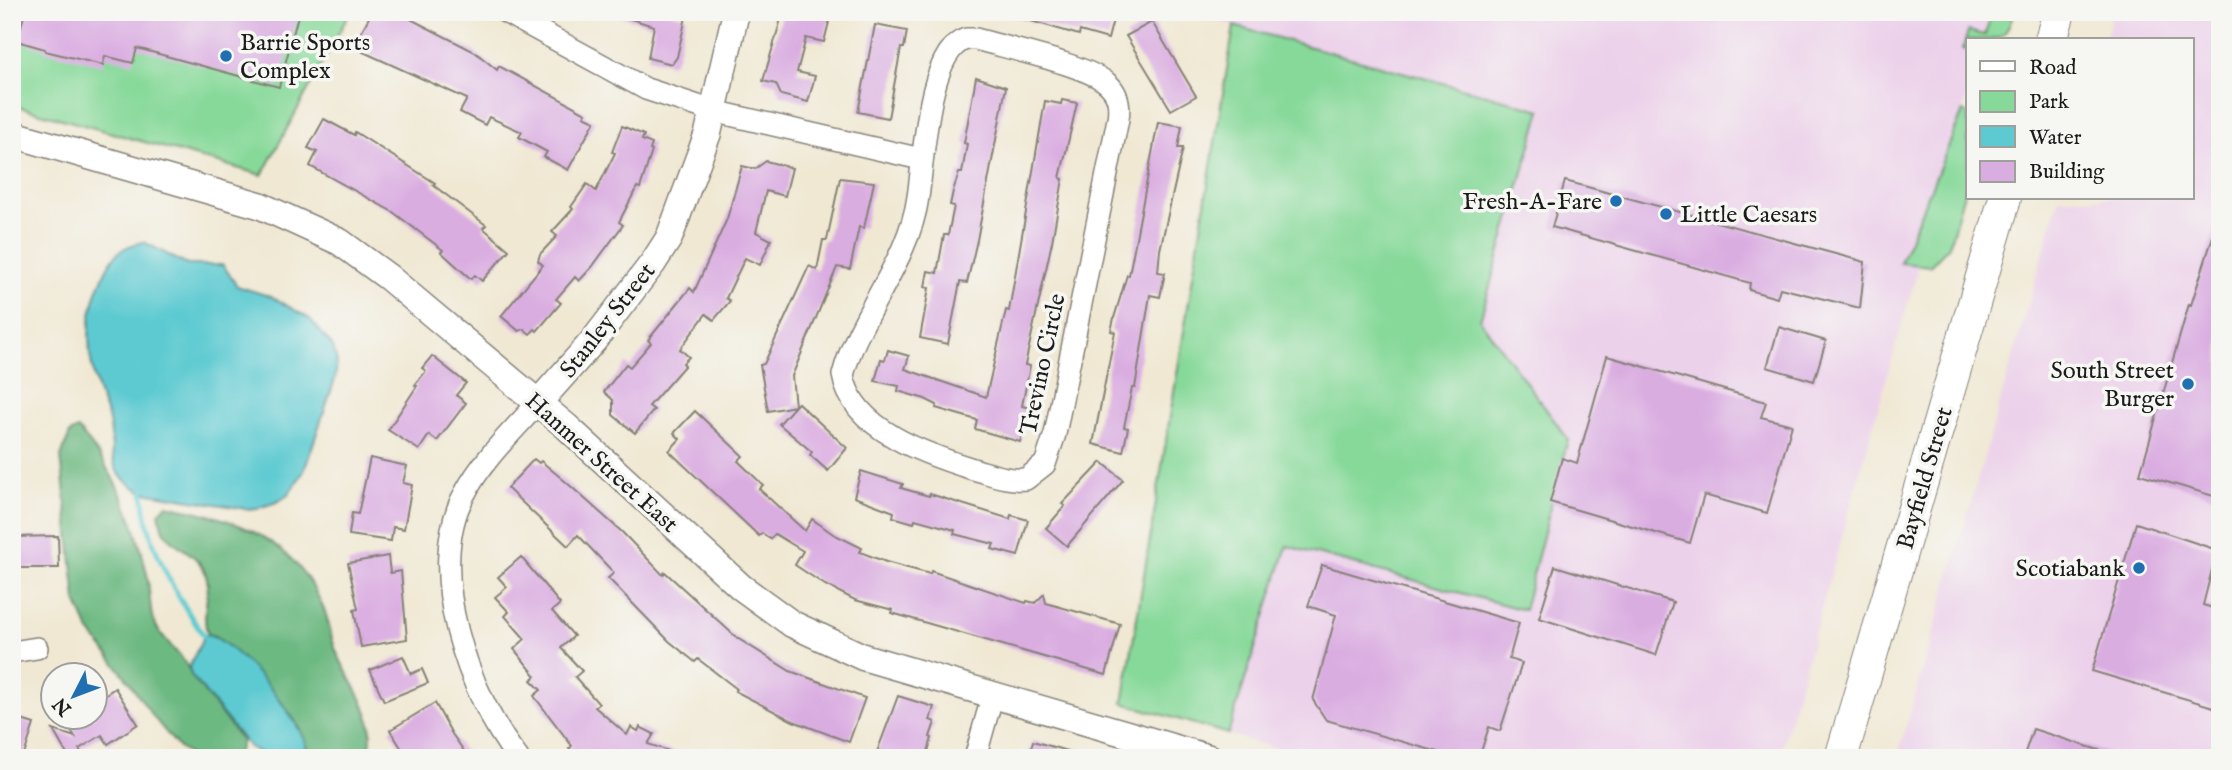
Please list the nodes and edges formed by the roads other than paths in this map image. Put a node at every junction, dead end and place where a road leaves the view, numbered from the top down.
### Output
1 (505, 12) edge
2 (736, 12) edge
3 (2059, 12) edge
4 (2052, 38) edge
5 (712, 111) junction
6 (12, 134) edge
7 (921, 159) junction
8 (2004, 200) edge
9 (538, 403) junction
10 (37, 648) dead end
11 (12, 652) edge
12 (993, 695) junction
13 (518, 758) edge
14 (975, 758) edge
15 (1209, 758) edge
16 (1841, 758) edge

1 - 5 street
2 - 5 street, Stanley Street
3 - 4 main road
5 - 7 street
5 - 9 street, Stanley Street
6 - 9 street, Hanmer Street East
7 - 7 street, Trevino Circle
8 - 16 main road, Bayfield Street
9 - 12 street, Hanmer Street East
9 - 13 street, Stanley Street
10 - 11 street
12 - 14 street
12 - 15 street, Hanmer Street East

